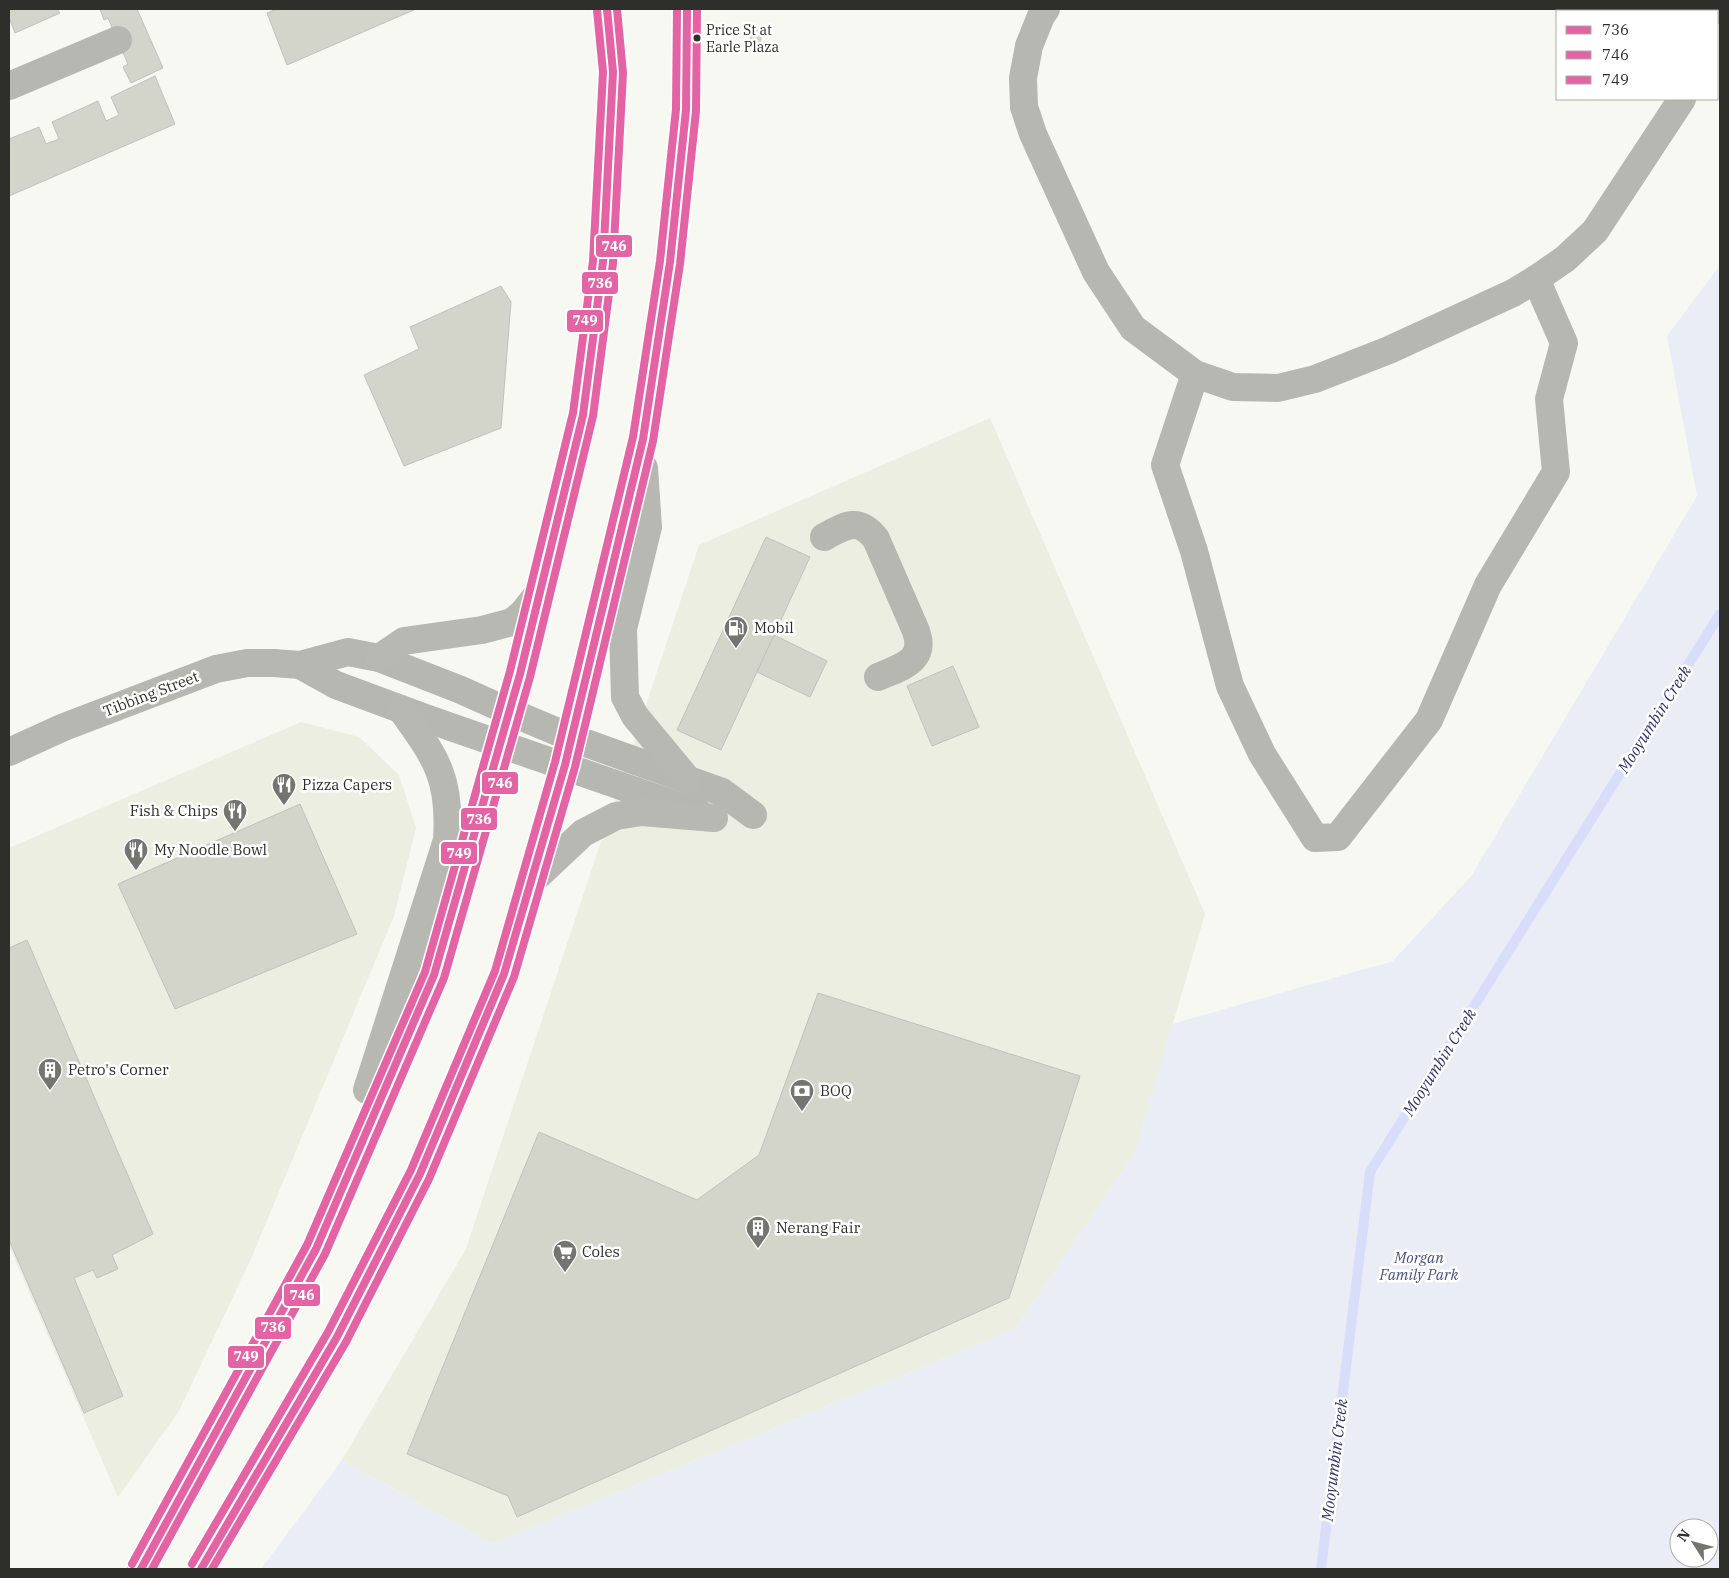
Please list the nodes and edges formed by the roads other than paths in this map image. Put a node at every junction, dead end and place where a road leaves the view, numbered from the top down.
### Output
1 (607, 9) edge
2 (687, 9) edge
3 (1046, 9) edge
4 (118, 40) dead end
5 (9, 86) edge
6 (1681, 100) edge
7 (1536, 279) junction
8 (1195, 374) junction
9 (643, 439) junction
10 (824, 537) dead end
11 (540, 593) junction
12 (379, 658) junction
13 (300, 665) junction
14 (878, 677) dead end
15 (402, 709) junction
16 (510, 712) junction
17 (572, 738) junction
18 (500, 743) junction
19 (9, 752) edge
20 (565, 766) junction
21 (688, 780) junction
22 (714, 818) junction
23 (532, 881) junction
24 (316, 1249) junction
25 (141, 1569) edge
26 (201, 1569) edge

1 - 11 main road
2 - 9 main road
3 - 8 street
4 - 5 street
6 - 7 street
7 - 8 street
7 - 8 street
9 - 17 main road
9 - 21 main road
10 - 14 street
11 - 12 main road
11 - 16 main road
12 - 13 street, Tibbing Street
12 - 16 street, Tibbing Street
13 - 15 street, Tibbing Street
13 - 19 street, Tibbing Street
15 - 18 street, Tibbing Street
15 - 24 main road
16 - 17 street, Tibbing Street
16 - 18 main road
17 - 20 main road
17 - 21 street, Tibbing Street
18 - 20 street, Tibbing Street
18 - 24 main road
20 - 22 street, Tibbing Street
20 - 23 main road
21 - 22 street, Tibbing Street
22 - 23 main road
23 - 26 main road
24 - 25 main road

